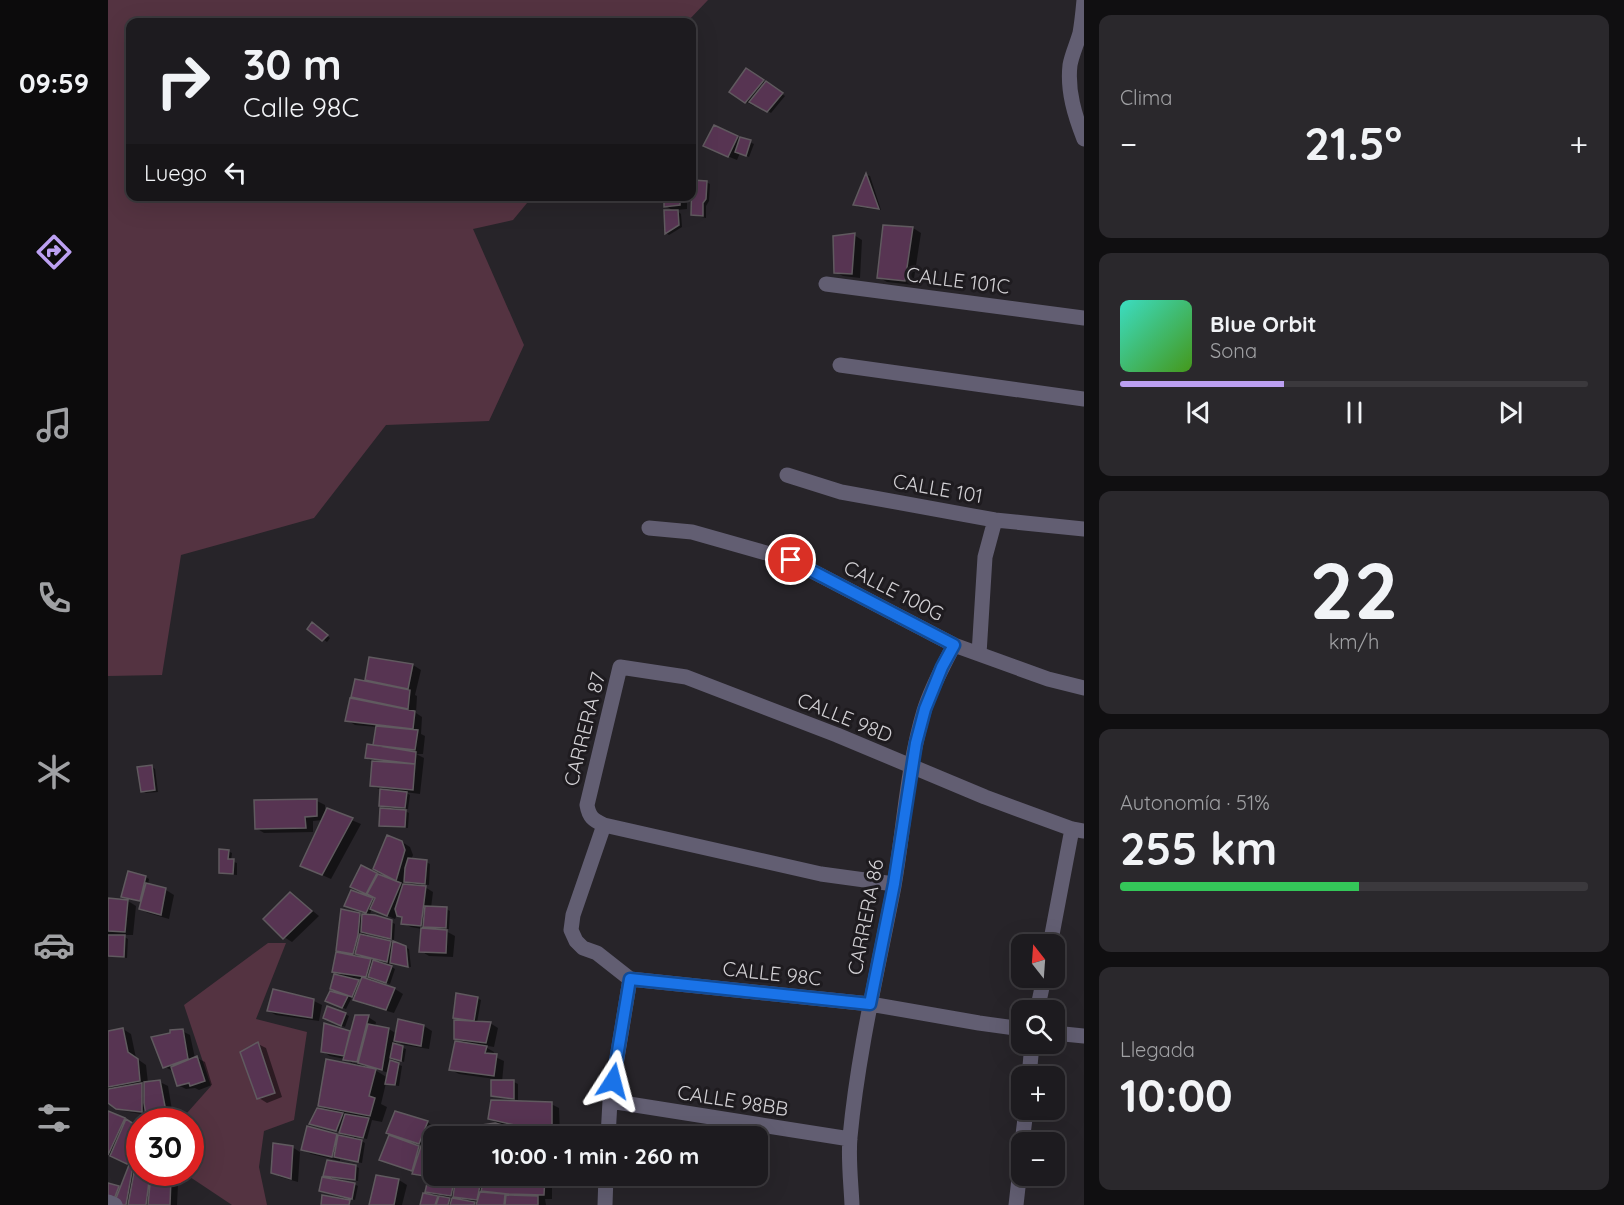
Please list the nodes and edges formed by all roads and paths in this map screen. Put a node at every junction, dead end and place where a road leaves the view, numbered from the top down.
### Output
1 (1084, 0) edge
2 (1077, 66) edge
3 (1084, 139) edge
4 (826, 284) dead end
5 (1084, 318) edge
6 (840, 365) dead end
7 (1084, 399) edge
8 (787, 475) dead end
9 (995, 520) junction
10 (649, 528) dead end
11 (1084, 529) edge
12 (954, 645) junction
13 (979, 654) junction
14 (621, 667) joint
15 (1084, 688) edge
16 (912, 766) junction
17 (604, 825) junction
18 (1078, 830) edge
19 (894, 884) junction
20 (1053, 934) edge
21 (630, 979) junction
22 (870, 1004) junction
23 (1011, 1027) edge
24 (1065, 1034) edge
25 (1084, 1036) edge
26 (610, 1101) junction
27 (609, 1126) edge
28 (850, 1139) junction
29 (606, 1186) edge
30 (1018, 1186) edge
31 (108, 1202) edge
32 (115, 1205) edge
33 (605, 1205) edge
34 (852, 1205) edge
35 (1016, 1205) edge

1 - 2 street
2 - 3 street
4 - 5 street, CALLE 101C
6 - 7 street
8 - 9 street, CALLE 101
9 - 11 street, CALLE 101
9 - 13 street
10 - 12 street, CALLE 100G
12 - 13 street, CALLE 100G
12 - 16 street, CARRERA 86
13 - 15 street, CALLE 100G
14 - 16 street, CALLE 98D
14 - 17 street, CARRERA 87
16 - 18 street, CALLE 98D
16 - 19 street, CARRERA 86
17 - 19 street
17 - 21 street
18 - 20 street
19 - 22 street, CARRERA 86
21 - 22 street, CALLE 98C
21 - 26 street
22 - 23 street, CALLE 98C
22 - 28 street, CARRERA 86
24 - 25 street
26 - 27 street
26 - 28 street, CALLE 98BB
28 - 34 street, CARRERA 86
29 - 33 street
30 - 35 street
31 - 32 street

